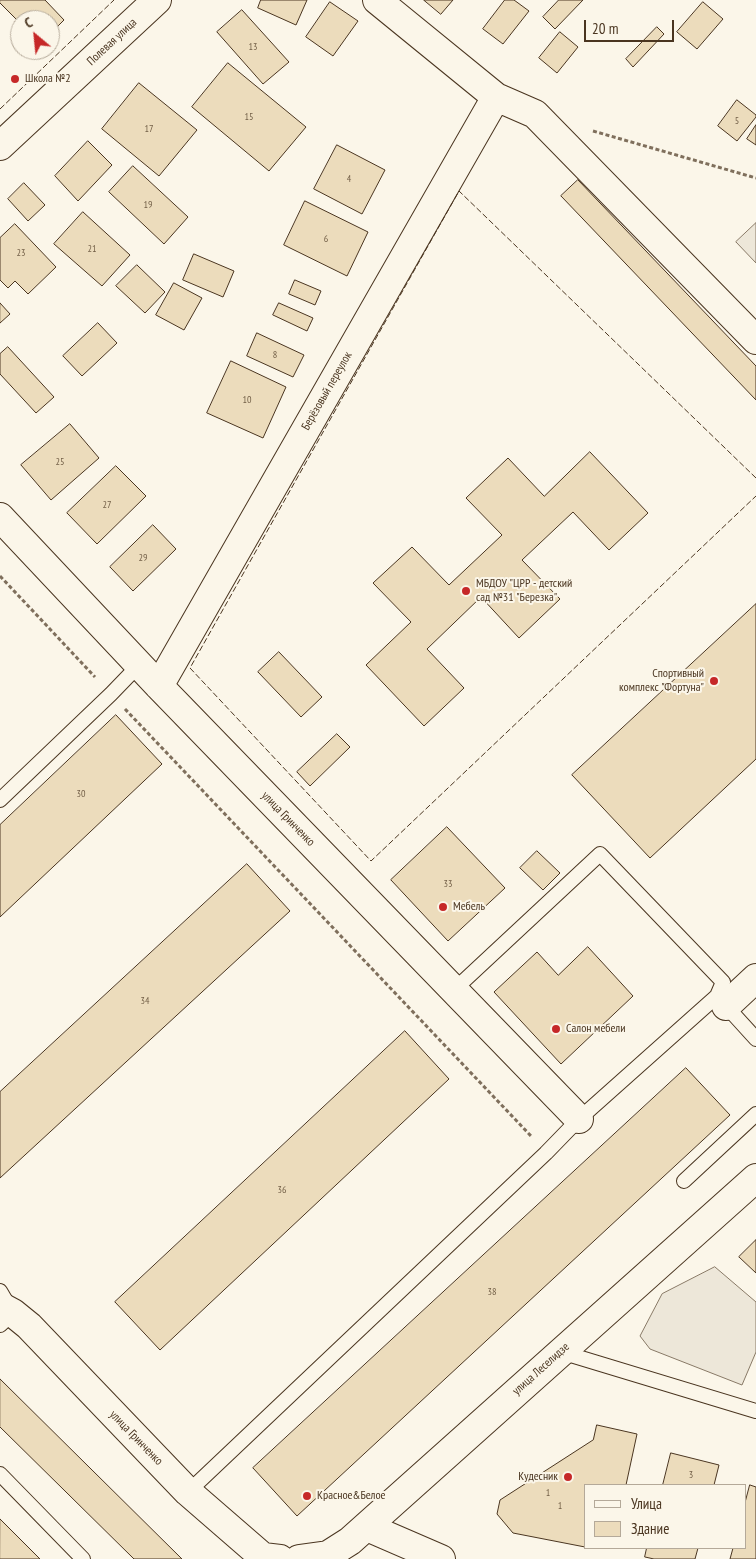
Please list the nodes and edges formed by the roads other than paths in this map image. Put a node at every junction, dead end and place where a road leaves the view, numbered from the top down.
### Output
1 (157, 0) edge
2 (376, 0) edge
3 (496, 97) junction
4 (0, 146) edge
5 (752, 329) edge
6 (0, 517) edge
7 (139, 664) junction
8 (159, 686) junction
9 (0, 800) edge
10 (756, 978) edge
11 (454, 990) junction
12 (721, 1001) junction
13 (756, 1039) edge
14 (756, 1114) edge
15 (579, 1119) junction
16 (756, 1178) edge
17 (684, 1181) dead end
18 (3, 1308) edge
19 (560, 1352) junction
20 (756, 1411) edge
21 (0, 1474) edge
22 (188, 1492) junction
23 (367, 1527) junction
24 (327, 1557) edge
25 (83, 1559) edge
26 (280, 1559) edge
27 (298, 1559) edge
28 (441, 1559) edge

1 - 4 street, Полевая улица
2 - 3 street
3 - 5 street
3 - 8 street, Берёзовый переулок
6 - 7 street, улица Гринченко
7 - 8 street, улица Гринченко
7 - 9 lane
8 - 11 street, улица Гринченко
10 - 12 street
11 - 12 lane
11 - 15 street, улица Гринченко
12 - 13 lane
12 - 15 lane
14 - 17 lane
15 - 22 lane
16 - 19 street, улица Леселидзе
18 - 22 street, улица Гринченко
19 - 20 lane
19 - 23 street, улица Леселидзе
21 - 25 lane
22 - 26 street, улица Гринченко
23 - 24 street, улица Леселидзе
23 - 28 street
24 - 27 street

